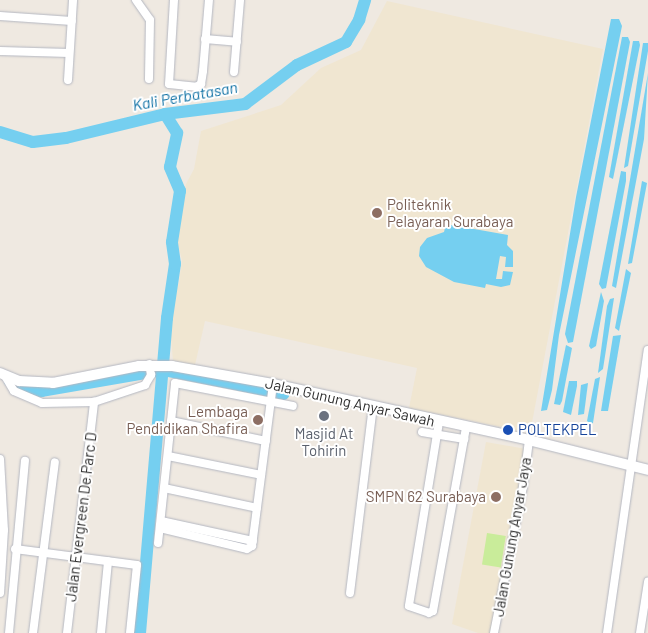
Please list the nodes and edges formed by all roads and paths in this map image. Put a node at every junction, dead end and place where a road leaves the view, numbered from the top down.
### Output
1 (73, 0) edge
2 (136, 0) edge
3 (174, 0) edge
4 (209, 0) edge
5 (240, 0) edge
6 (0, 16) edge
7 (72, 21) junction
8 (205, 39) junction
9 (237, 42) junction
10 (0, 51) edge
11 (70, 53) junction
12 (234, 72) dead end
13 (149, 79) dead end
14 (68, 80) dead end
15 (648, 350) edge
16 (150, 370) junction
17 (4, 376) edge
18 (273, 386) junction
19 (271, 401) junction
20 (94, 402) junction
21 (293, 406) dead end
22 (373, 407) junction
23 (171, 421) junction
24 (439, 422) junction
25 (466, 428) junction
26 (422, 432) dead end
27 (436, 434) junction
28 (464, 439) junction
29 (529, 440) junction
30 (266, 441) junction
31 (168, 456) junction
32 (0, 459) edge
33 (25, 461) dead end
34 (55, 462) dead end
35 (630, 466) junction
36 (648, 470) edge
37 (261, 475) junction
38 (164, 488) junction
39 (1, 498) edge
40 (257, 508) junction
41 (160, 525) junction
42 (158, 543) dead end
43 (15, 549) junction
44 (44, 553) junction
45 (77, 556) junction
46 (108, 561) junction
47 (648, 582) edge
48 (0, 592) edge
49 (350, 593) dead end
50 (9, 633) edge
51 (33, 633) edge
52 (67, 633) edge
53 (101, 633) edge
54 (130, 633) edge
55 (494, 633) edge
56 (607, 633) edge
57 (640, 633) edge

1 - 7 street
2 - 13 street
3 - 8 street
4 - 8 street
5 - 9 street
6 - 7 street
7 - 11 street
8 - 9 street
9 - 12 street
10 - 11 street
11 - 14 street
15 - 35 street
16 - 17 street, Jalan Gunung Anyar Sawah
16 - 18 street, Jalan Gunung Anyar Sawah
16 - 20 street
17 - 20 street
18 - 19 street
18 - 22 street, Jalan Gunung Anyar Sawah
19 - 21 street
19 - 23 street
19 - 30 street
20 - 45 street, Jalan Evergreen De Parc D
22 - 24 street, Jalan Gunung Anyar Sawah
22 - 49 street
23 - 30 street
23 - 31 street
24 - 25 street, Jalan Gunung Anyar Sawah
24 - 27 street
25 - 28 street
25 - 29 street, Jalan Gunung Anyar Sawah
26 - 27 street
27 - 28 street
27 - 28 street
29 - 35 street, Jalan Gunung Anyar Sawah
29 - 55 street, Jalan Gunung Anyar Jaya
30 - 37 street
31 - 37 street
31 - 38 street
32 - 39 street
33 - 43 street
34 - 44 street
35 - 36 street, Jalan Gunung Anyar Sawah
35 - 56 street
37 - 40 street
38 - 40 street
38 - 41 street
39 - 48 street
40 - 41 street
41 - 42 street
43 - 44 street
43 - 50 street
44 - 45 street
44 - 51 street
45 - 46 street
45 - 52 street, Jalan Evergreen De Parc D
46 - 53 street
46 - 54 street
47 - 57 street

